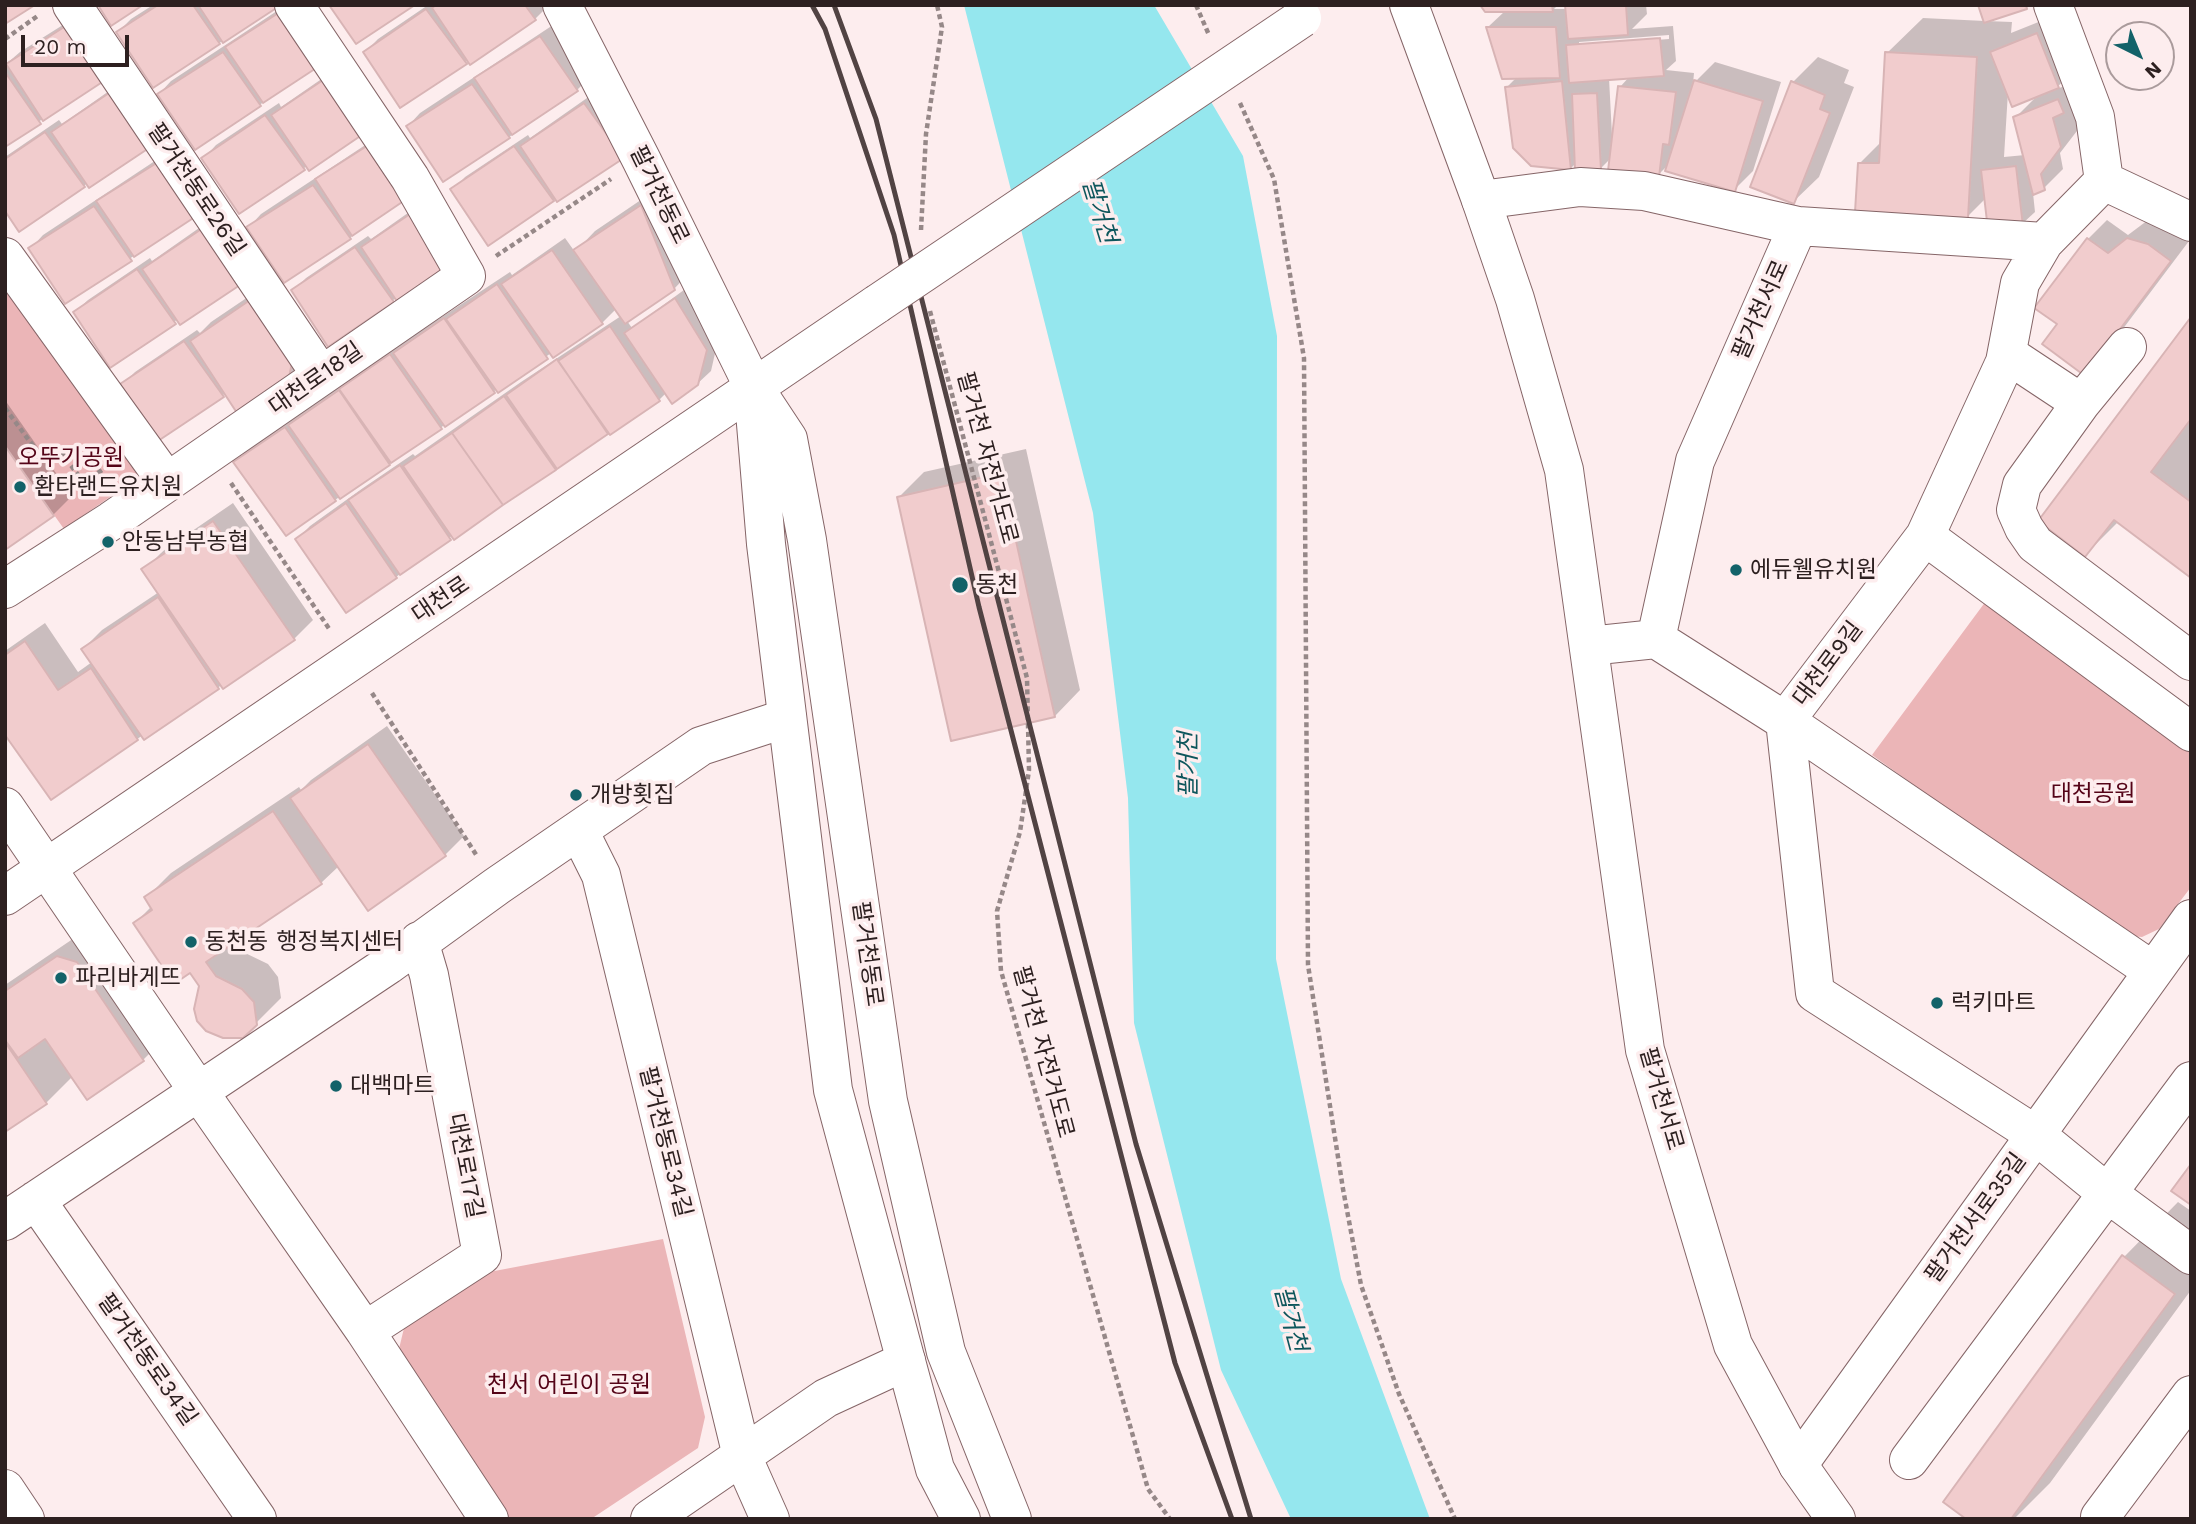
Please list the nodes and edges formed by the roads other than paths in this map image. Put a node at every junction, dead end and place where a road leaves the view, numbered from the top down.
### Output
1 (294, 5) edge
2 (562, 5) edge
3 (1409, 5) edge
4 (2053, 5) edge
5 (58, 9) edge
6 (1310, 12) edge
7 (2104, 181) junction
8 (1481, 200) junction
9 (2191, 222) edge
10 (1798, 226) junction
11 (2044, 242) junction
12 (5, 257) edge
13 (2127, 348) dead end
14 (2007, 354) junction
15 (321, 375) junction
16 (753, 386) junction
17 (2081, 403) junction
18 (167, 482) junction
19 (1925, 536) junction
20 (5, 589) edge
21 (1656, 639) junction
22 (1589, 646) junction
23 (2191, 661) edge
24 (787, 718) junction
25 (1785, 721) junction
26 (2191, 732) edge
27 (5, 807) edge
28 (579, 831) junction
29 (46, 867) junction
30 (5, 895) edge
31 (2191, 919) edge
32 (419, 941) junction
33 (2153, 971) junction
34 (2191, 1081) edge
35 (199, 1092) junction
36 (2036, 1135) junction
37 (2107, 1193) junction
38 (36, 1200) junction
39 (5, 1221) edge
40 (2191, 1255) edge
41 (365, 1331) junction
42 (906, 1361) junction
43 (2191, 1395) edge
44 (741, 1456) junction
45 (1909, 1460) dead end
46 (1798, 1465) junction
47 (5, 1489) edge
48 (25, 1519) edge
49 (257, 1519) edge
50 (489, 1519) edge
51 (650, 1519) edge
52 (770, 1519) edge
53 (961, 1519) edge
54 (1012, 1519) edge
55 (1836, 1519) edge
56 (2102, 1519) edge

1 - 15 street, 대천로18길
2 - 16 street, 팔거천동로
3 - 8 street, 팔거천서로
4 - 7 street
5 - 15 street, 팔거천동로26길
6 - 16 street, 대천로, bridge
7 - 9 street
7 - 11 street, 대천로9길
8 - 10 street
8 - 22 street, 팔거천서로
10 - 11 street
10 - 21 street, 팔거천서로
11 - 14 street, 대천로9길
12 - 18 street
13 - 17 street
14 - 17 street
14 - 19 street, 대천로9길
15 - 18 street, 대천로18길
16 - 24 street, 팔거천동로
16 - 29 street, 대천로
16 - 54 street, 팔거천동로
17 - 23 street
18 - 20 street, 대천로18길
19 - 25 street, 대천로9길
19 - 26 street
21 - 22 street
21 - 25 street
22 - 46 street, 팔거천서로
24 - 28 street
24 - 42 street, 팔거천동로
25 - 33 street
25 - 36 street, 대천로9길
27 - 29 street
28 - 32 street
28 - 44 street, 팔거천동로34길
29 - 30 street, 대천로
29 - 35 street
31 - 33 street, 팔거천서로35길
32 - 35 street
32 - 41 street, 대천로17길
33 - 36 street, 팔거천서로35길
34 - 37 street
35 - 38 street
35 - 41 street
36 - 37 street
36 - 46 street, 팔거천서로35길
37 - 40 street
37 - 45 street
38 - 39 street
38 - 49 street, 팔거천동로34길
41 - 50 street
42 - 44 street
42 - 53 street, 팔거천동로
43 - 56 street
44 - 51 street
44 - 52 street, 팔거천동로34길
46 - 55 street, 팔거천서로
47 - 48 street

